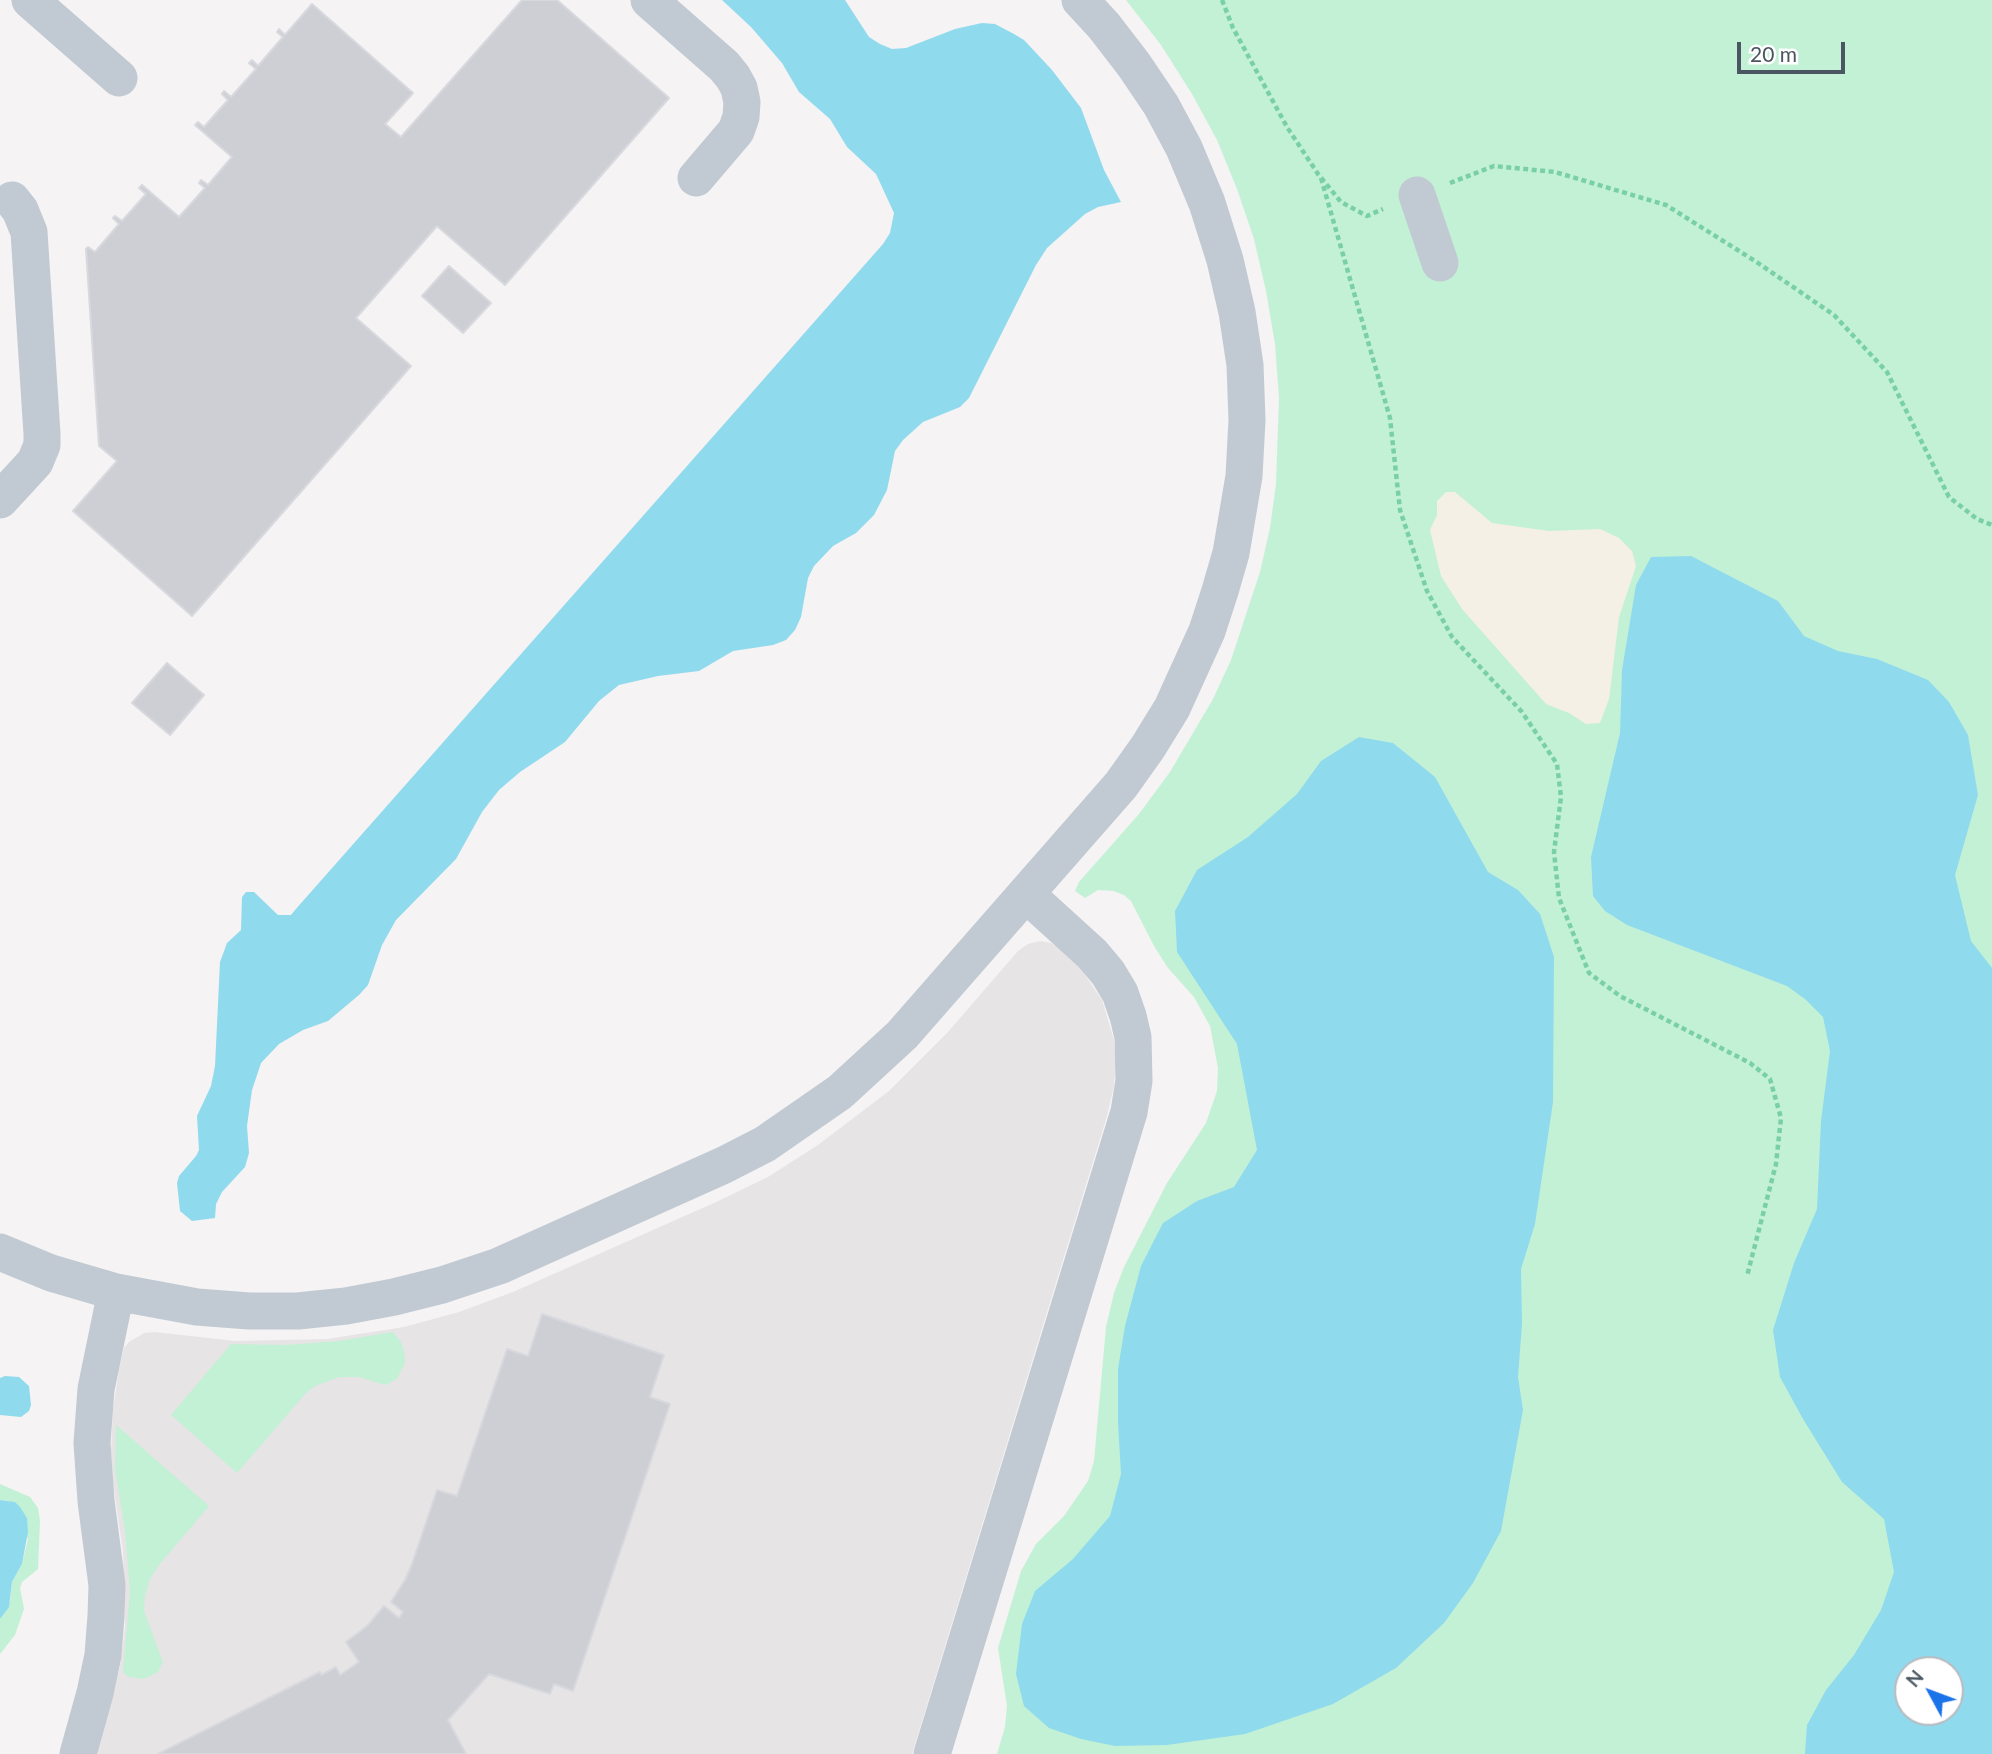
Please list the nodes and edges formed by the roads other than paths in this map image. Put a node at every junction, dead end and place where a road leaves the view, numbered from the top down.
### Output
1 (30, 0) edge
2 (649, 0) edge
3 (1080, 0) edge
4 (119, 78) dead end
5 (696, 178) dead end
6 (1417, 195) road end
7 (12, 200) dead end
8 (1440, 263) dead end
9 (0, 500) edge
10 (1026, 894) junction
11 (0, 1252) edge
12 (116, 1292) junction
13 (78, 1754) edge
14 (932, 1754) edge

1 - 4 street
2 - 5 street
3 - 10 street
6 - 8 street
7 - 9 street
10 - 12 street
10 - 14 street
11 - 12 street
12 - 13 street

